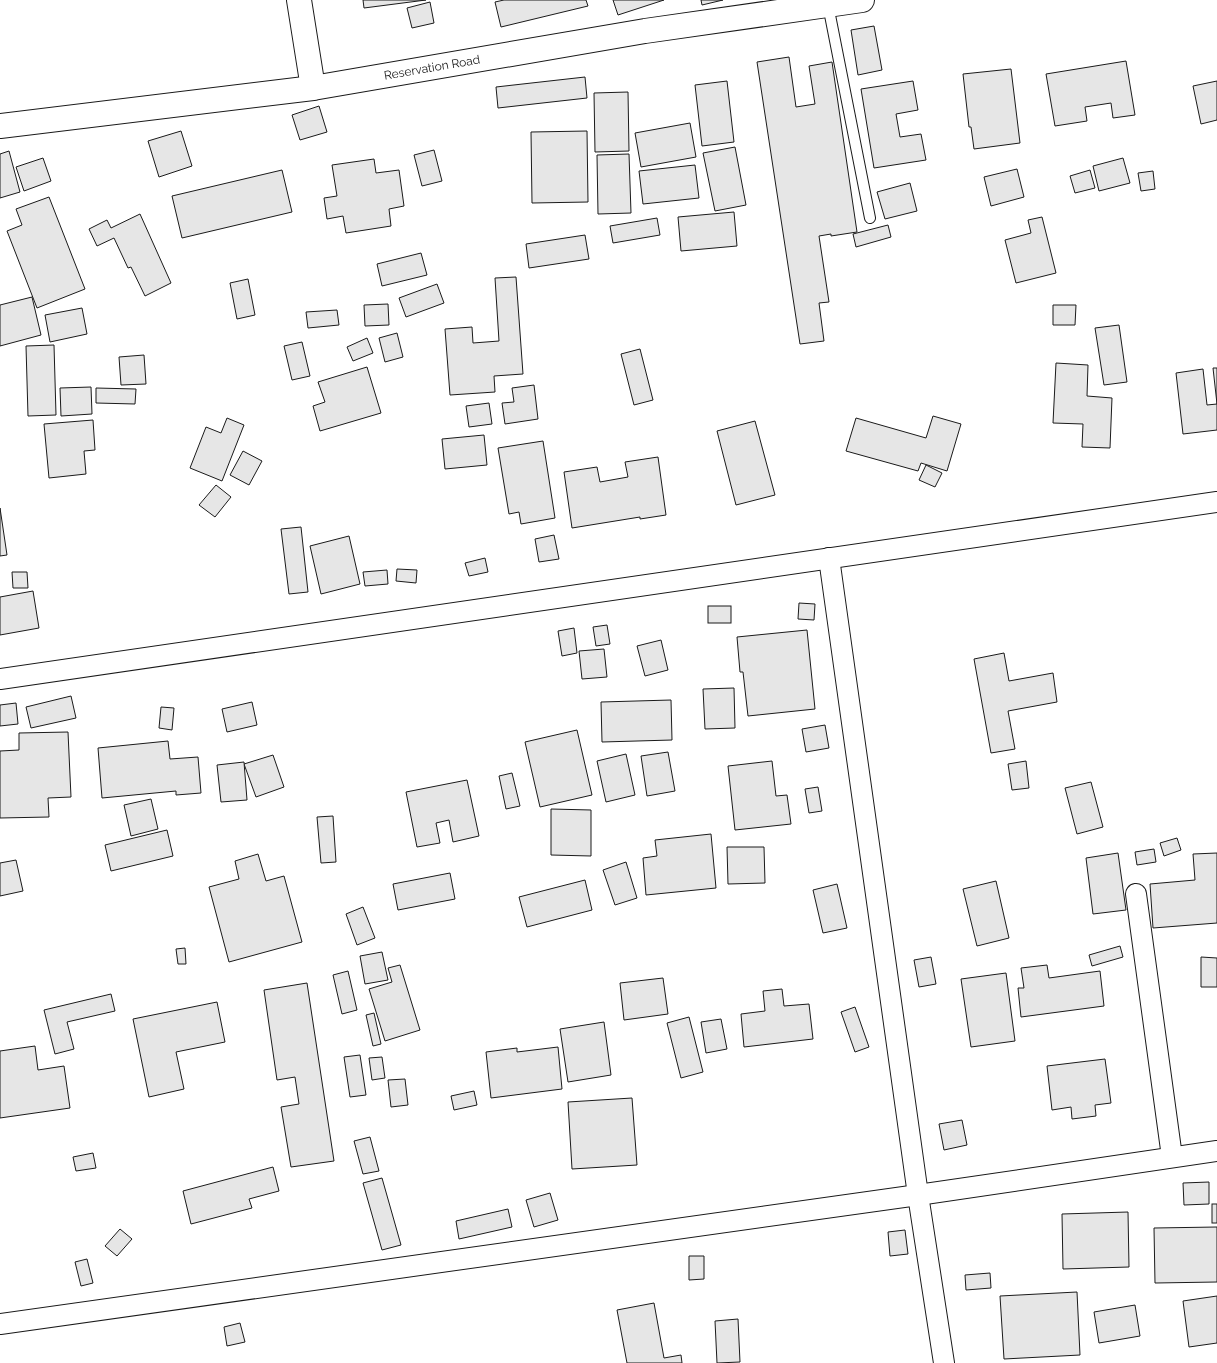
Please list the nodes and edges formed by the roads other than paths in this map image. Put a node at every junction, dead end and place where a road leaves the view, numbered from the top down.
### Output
1 (299, 0) edge
2 (862, 0) edge
3 (828, 5) junction
4 (313, 88) junction
5 (0, 126) edge
6 (870, 218) dead end
7 (1217, 502) edge
8 (829, 558) junction
9 (0, 678) edge
10 (1136, 894) dead end
11 (1217, 1150) edge
12 (1172, 1157) junction
13 (918, 1195) junction
14 (0, 1324) edge
15 (944, 1363) edge

1 - 4 street
2 - 3 street, Reservation Road
3 - 4 street, Reservation Road
3 - 6 lane
4 - 5 street, Reservation Road
7 - 8 street
8 - 9 street
8 - 13 street
10 - 12 street
11 - 12 street
12 - 13 street
13 - 14 street
13 - 15 street

